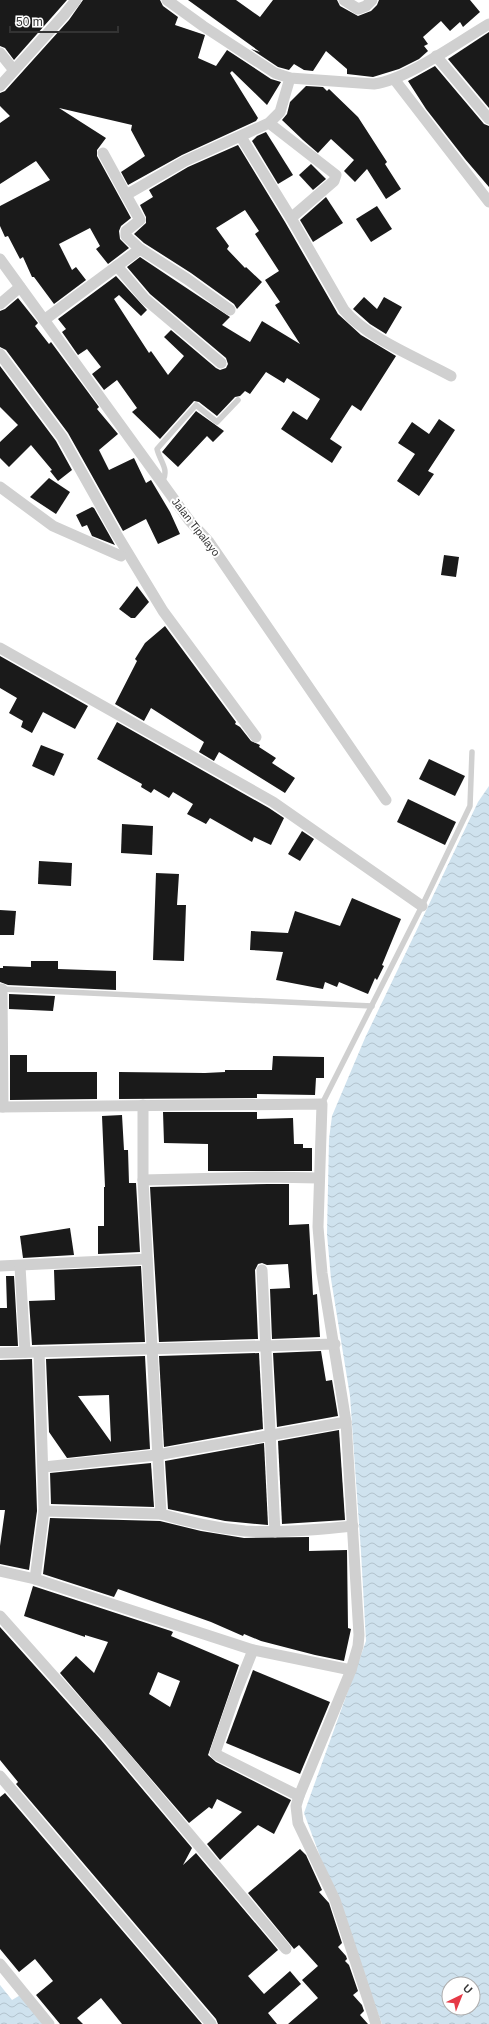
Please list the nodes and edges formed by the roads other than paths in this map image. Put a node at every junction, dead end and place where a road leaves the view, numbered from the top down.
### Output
1 (76, 0) edge
2 (167, 0) edge
3 (344, 0) edge
4 (372, 0) edge
5 (489, 24) edge
6 (0, 53) edge
7 (436, 56) junction
8 (13, 69) junction
9 (290, 78) junction
10 (394, 79) junction
11 (0, 86) edge
12 (489, 119) edge
13 (269, 124) junction
14 (241, 137) junction
15 (103, 153) dead end
16 (126, 195) junction
17 (489, 202) edge
18 (292, 218) junction
19 (140, 250) junction
20 (0, 258) edge
21 (117, 266) junction
22 (20, 287) junction
23 (0, 304) edge
24 (230, 310) dead end
25 (44, 320) junction
26 (0, 354) edge
27 (221, 363) dead end
28 (451, 376) dead end
29 (238, 400) dead end
30 (162, 482) junction
31 (0, 487) edge
32 (121, 556) dead end
33 (0, 648) edge
34 (256, 737) dead end
35 (472, 752) dead end
36 (386, 800) dead end
37 (422, 906) junction
38 (1, 989) edge
39 (372, 1006) junction
40 (322, 1104) junction
41 (143, 1105) junction
42 (1, 1107) edge
43 (318, 1178) junction
44 (143, 1180) junction
45 (147, 1259) junction
46 (0, 1266) edge
47 (20, 1266) junction
48 (262, 1270) dead end
49 (335, 1344) junction
50 (265, 1345) junction
51 (152, 1349) junction
52 (25, 1352) junction
53 (38, 1352) junction
54 (0, 1353) edge
55 (346, 1422) junction
56 (269, 1435) junction
57 (157, 1455) junction
58 (44, 1467) junction
59 (44, 1511) junction
60 (161, 1514) junction
61 (352, 1526) junction
62 (275, 1532) junction
63 (0, 1571) edge
64 (35, 1579) junction
65 (0, 1616) edge
66 (253, 1650) junction
67 (351, 1670) junction
68 (0, 1776) edge
69 (299, 1796) junction
70 (286, 1949) dead end
71 (0, 1964) edge
72 (49, 2024) edge
73 (211, 2024) edge
74 (376, 2024) edge

1 - 8 street
2 - 9 street
3 - 4 street
5 - 7 street
6 - 8 street
7 - 10 street
7 - 12 street
8 - 11 street
9 - 10 street
9 - 13 street
10 - 17 street
13 - 14 street
13 - 18 street
14 - 16 street
14 - 18 street
15 - 16 street
16 - 19 street
18 - 28 street
19 - 21 street
19 - 24 street
20 - 22 street, Jalan Tipalayo
21 - 25 street
21 - 27 street
22 - 23 street
22 - 25 street, Jalan Tipalayo
25 - 30 street, Jalan Tipalayo
26 - 34 street
29 - 30 lane
30 - 36 street, Jalan Tipalayo
31 - 32 street
33 - 37 street
35 - 37 lane
37 - 39 lane
38 - 39 lane
38 - 42 street
39 - 40 lane
40 - 41 street
40 - 43 street
41 - 42 street
41 - 44 street
43 - 44 street
43 - 49 street
44 - 45 street
45 - 47 street
45 - 51 street
46 - 47 street
47 - 52 street
48 - 50 street
49 - 50 street
49 - 55 street
50 - 51 street
50 - 56 street
51 - 53 street
51 - 57 street
52 - 53 street
52 - 54 street
53 - 58 street
55 - 56 street
55 - 61 street
56 - 57 street
56 - 62 street
57 - 58 street
57 - 60 street
58 - 59 street
59 - 60 street
59 - 64 street
60 - 62 street
61 - 62 street
61 - 67 street
63 - 64 street
64 - 66 street
65 - 70 street
66 - 67 street
66 - 69 street
67 - 69 street
68 - 73 street
69 - 74 street
71 - 72 street

